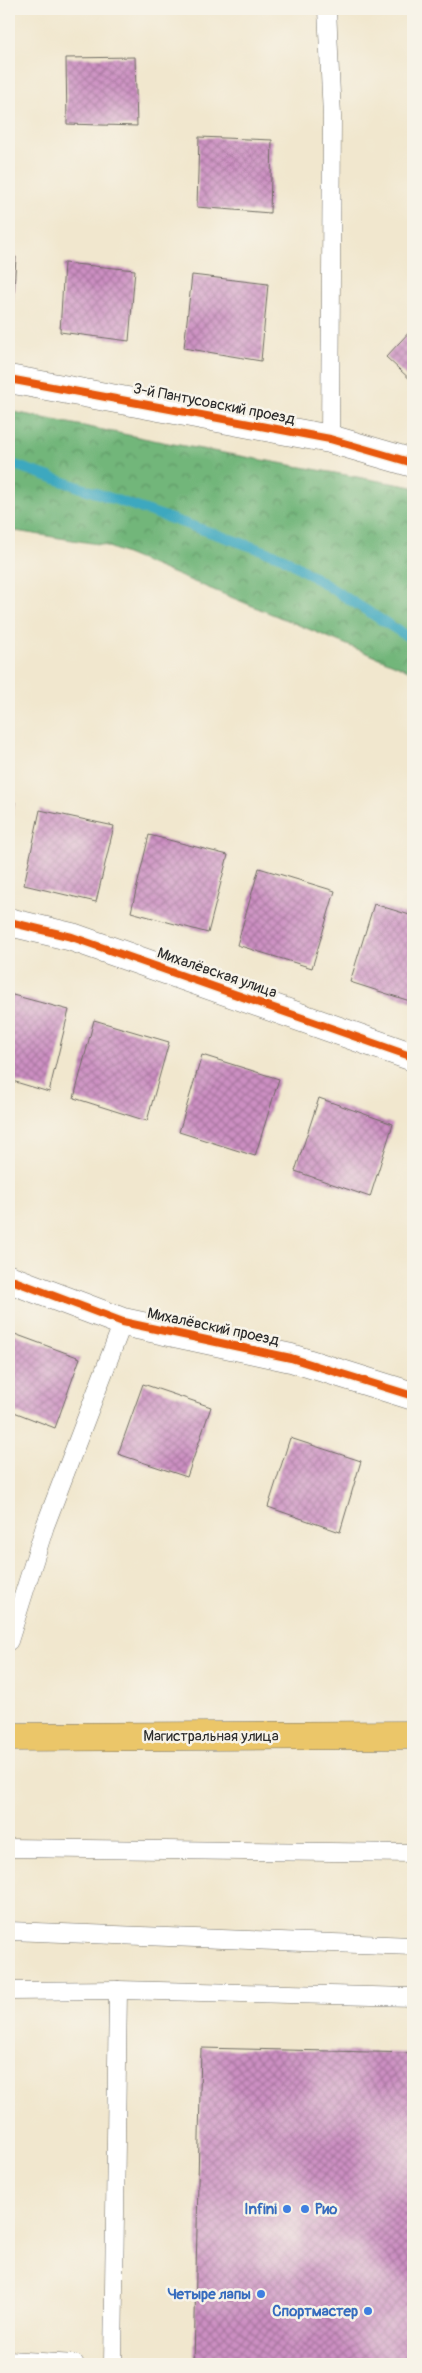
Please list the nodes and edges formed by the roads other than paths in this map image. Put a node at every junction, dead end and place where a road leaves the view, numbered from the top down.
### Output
1 (327, 9) edge
2 (9, 379) edge
3 (330, 440) junction
4 (413, 463) edge
5 (9, 922) edge
6 (413, 1056) edge
7 (9, 1279) edge
8 (123, 1322) junction
9 (413, 1396) edge
10 (9, 1641) edge
11 (413, 1735) edge
12 (9, 1737) edge
13 (9, 1848) edge
14 (413, 1853) edge
15 (9, 1931) edge
16 (413, 1946) edge
17 (118, 1990) junction
18 (9, 1991) edge
19 (413, 1997) edge
20 (9, 2360) edge
21 (75, 2364) edge
22 (114, 2364) edge

1 - 3 lane
2 - 3 street, 3-й Пантусовский проезд
3 - 4 street, 3-й Пантусовский проезд
5 - 6 street, Михалёвская улица
7 - 8 street, Михалёвский проезд
8 - 9 street, Михалёвский проезд
8 - 10 lane
11 - 12 highway, Магистральная улица
13 - 14 lane
15 - 16 lane
17 - 18 lane
17 - 19 lane
17 - 22 lane
20 - 21 lane

